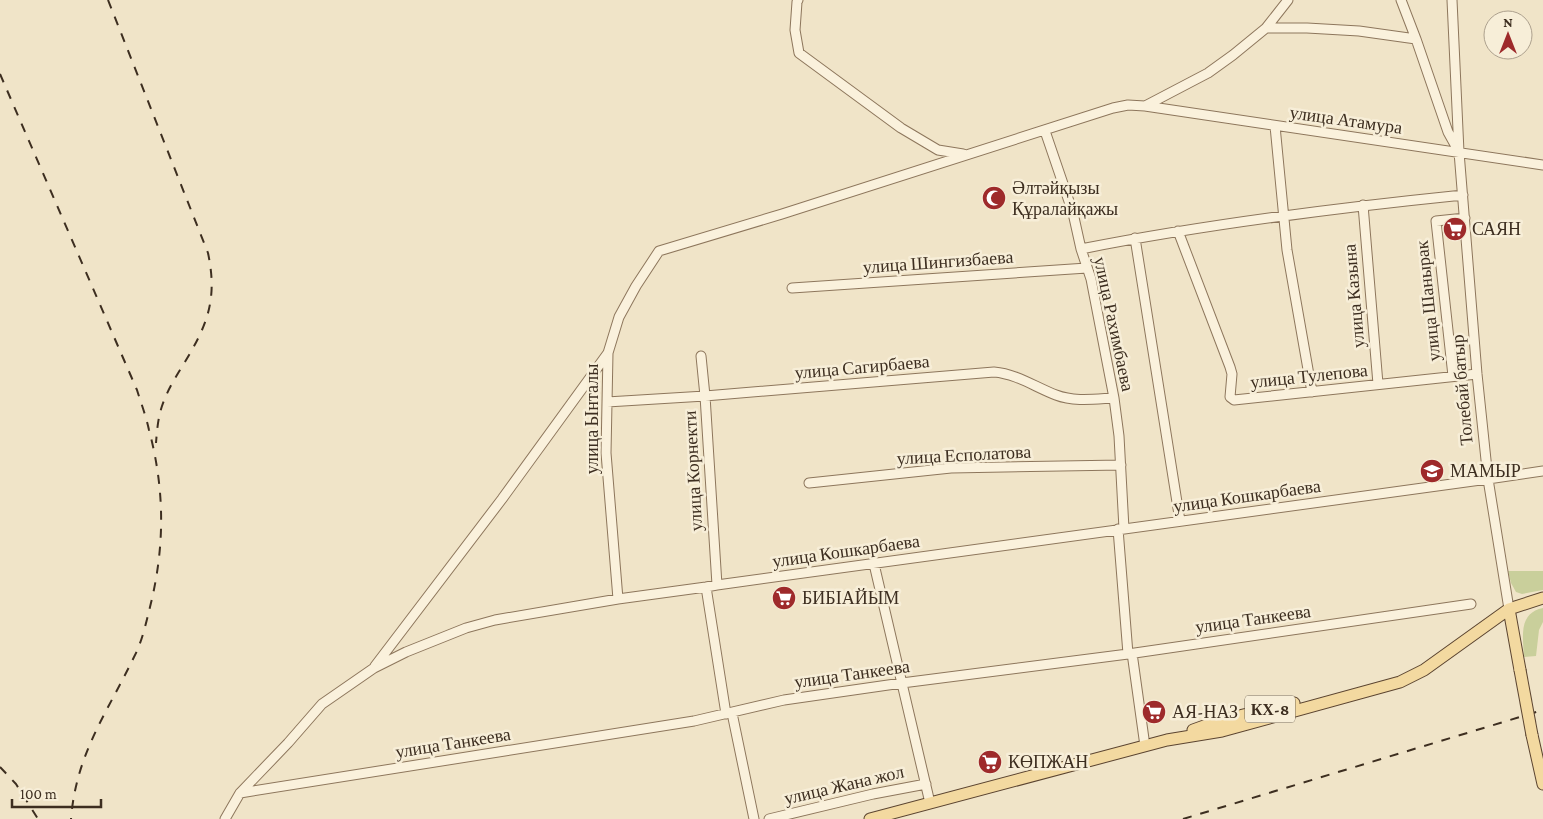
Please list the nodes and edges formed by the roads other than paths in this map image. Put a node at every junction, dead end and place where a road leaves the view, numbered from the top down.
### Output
1 (798, 0) edge
2 (1288, 0) edge
3 (1401, 0) edge
4 (1452, 0) edge
5 (1266, 28) junction
6 (1416, 39) junction
7 (1145, 106) junction
8 (1276, 126) junction
9 (1045, 131) junction
10 (1459, 152) junction
11 (966, 155) junction
12 (1543, 165) edge
13 (1463, 195) junction
14 (1363, 206) junction
15 (1284, 216) junction
16 (1465, 218) junction
17 (1178, 231) junction
18 (1135, 238) junction
19 (1081, 249) junction
20 (659, 251) joint
21 (1087, 268) junction
22 (792, 288) dead end
23 (608, 353) junction
24 (701, 356) dead end
25 (1477, 374) junction
26 (1453, 376) junction
27 (1378, 384) junction
28 (1312, 392) junction
29 (705, 396) junction
30 (1114, 398) junction
31 (608, 402) junction
32 (1121, 465) junction
33 (1543, 471) edge
34 (1488, 479) junction
35 (809, 484) dead end
36 (1180, 521) junction
37 (1121, 529) junction
38 (874, 564) junction
39 (717, 585) junction
40 (706, 587) junction
41 (618, 598) junction
42 (1543, 598) edge
43 (1471, 604) dead end
44 (1509, 609) junction
45 (1130, 653) junction
46 (374, 668) junction
47 (902, 683) junction
48 (729, 713) junction
49 (1145, 746) junction
50 (926, 784) junction
51 (1543, 784) edge
52 (240, 793) junction
53 (930, 803) junction
54 (224, 819) edge
55 (754, 819) edge
56 (769, 819) edge
57 (870, 819) edge

1 - 11 street
2 - 5 street
3 - 6 street
4 - 10 street, Толебай батыр
5 - 6 street
5 - 7 street
6 - 10 street
7 - 8 street, улица Атамура
7 - 9 street, улица Атамура
8 - 10 street, улица Атамура
8 - 15 street
9 - 11 street, улица Атамура
9 - 19 street, улица Рахимбаева
10 - 12 street, улица Атамура
10 - 13 street, Толебай батыр
11 - 20 street, улица Атамура
13 - 14 street
13 - 16 street, Толебай батыр
14 - 15 street
14 - 27 street, улица Казына
15 - 17 street
15 - 28 street
16 - 25 street, Толебай батыр
16 - 26 street, улица Шанырак
17 - 18 street
17 - 28 street, улица Тулепова
18 - 19 street
18 - 36 street
19 - 21 street, улица Рахимбаева
20 - 23 street, улица Ынталы
21 - 22 street, улица Шингизбаева
21 - 30 street, улица Рахимбаева
23 - 31 street, улица Ынталы
23 - 46 street
24 - 29 street, улица Корнекти
25 - 26 street, улица Тулепова
25 - 34 street, Толебай батыр
26 - 27 street, улица Тулепова
27 - 28 street, улица Тулепова
29 - 30 street, улица Сагирбаева
29 - 31 street, улица Сагирбаева
29 - 39 street, улица Корнекти
30 - 32 street, улица Рахимбаева
31 - 41 street, улица Ынталы
32 - 35 street, улица Есполатова
32 - 37 street, улица Рахимбаева
33 - 34 street, улица Кошкарбаева
34 - 36 street, улица Кошкарбаева
34 - 44 street, Толебай батыр
36 - 37 street, улица Кошкарбаева
37 - 38 street, улица Кошкарбаева
37 - 45 street, улица Рахимбаева
38 - 39 street, улица Кошкарбаева
38 - 47 street
39 - 40 street, улица Кошкарбаева
40 - 41 street, улица Кошкарбаева
40 - 48 street
41 - 46 street, улица Кошкарбаева
42 - 44 main road, КХ-8
43 - 45 street, улица Танкеева
44 - 49 main road, КХ-8
44 - 51 main road, Толебай батыр, bridge
45 - 47 street, улица Танкеева
45 - 49 street, улица Рахимбаева
46 - 52 street, улица Кошкарбаева
47 - 48 street, улица Танкеева
47 - 50 street
48 - 52 street, улица Танкеева
48 - 55 street
49 - 53 main road, КХ-8
50 - 53 street
50 - 56 street, улица Жана жол
52 - 54 street, улица Кошкарбаева
53 - 57 main road, КХ-8

